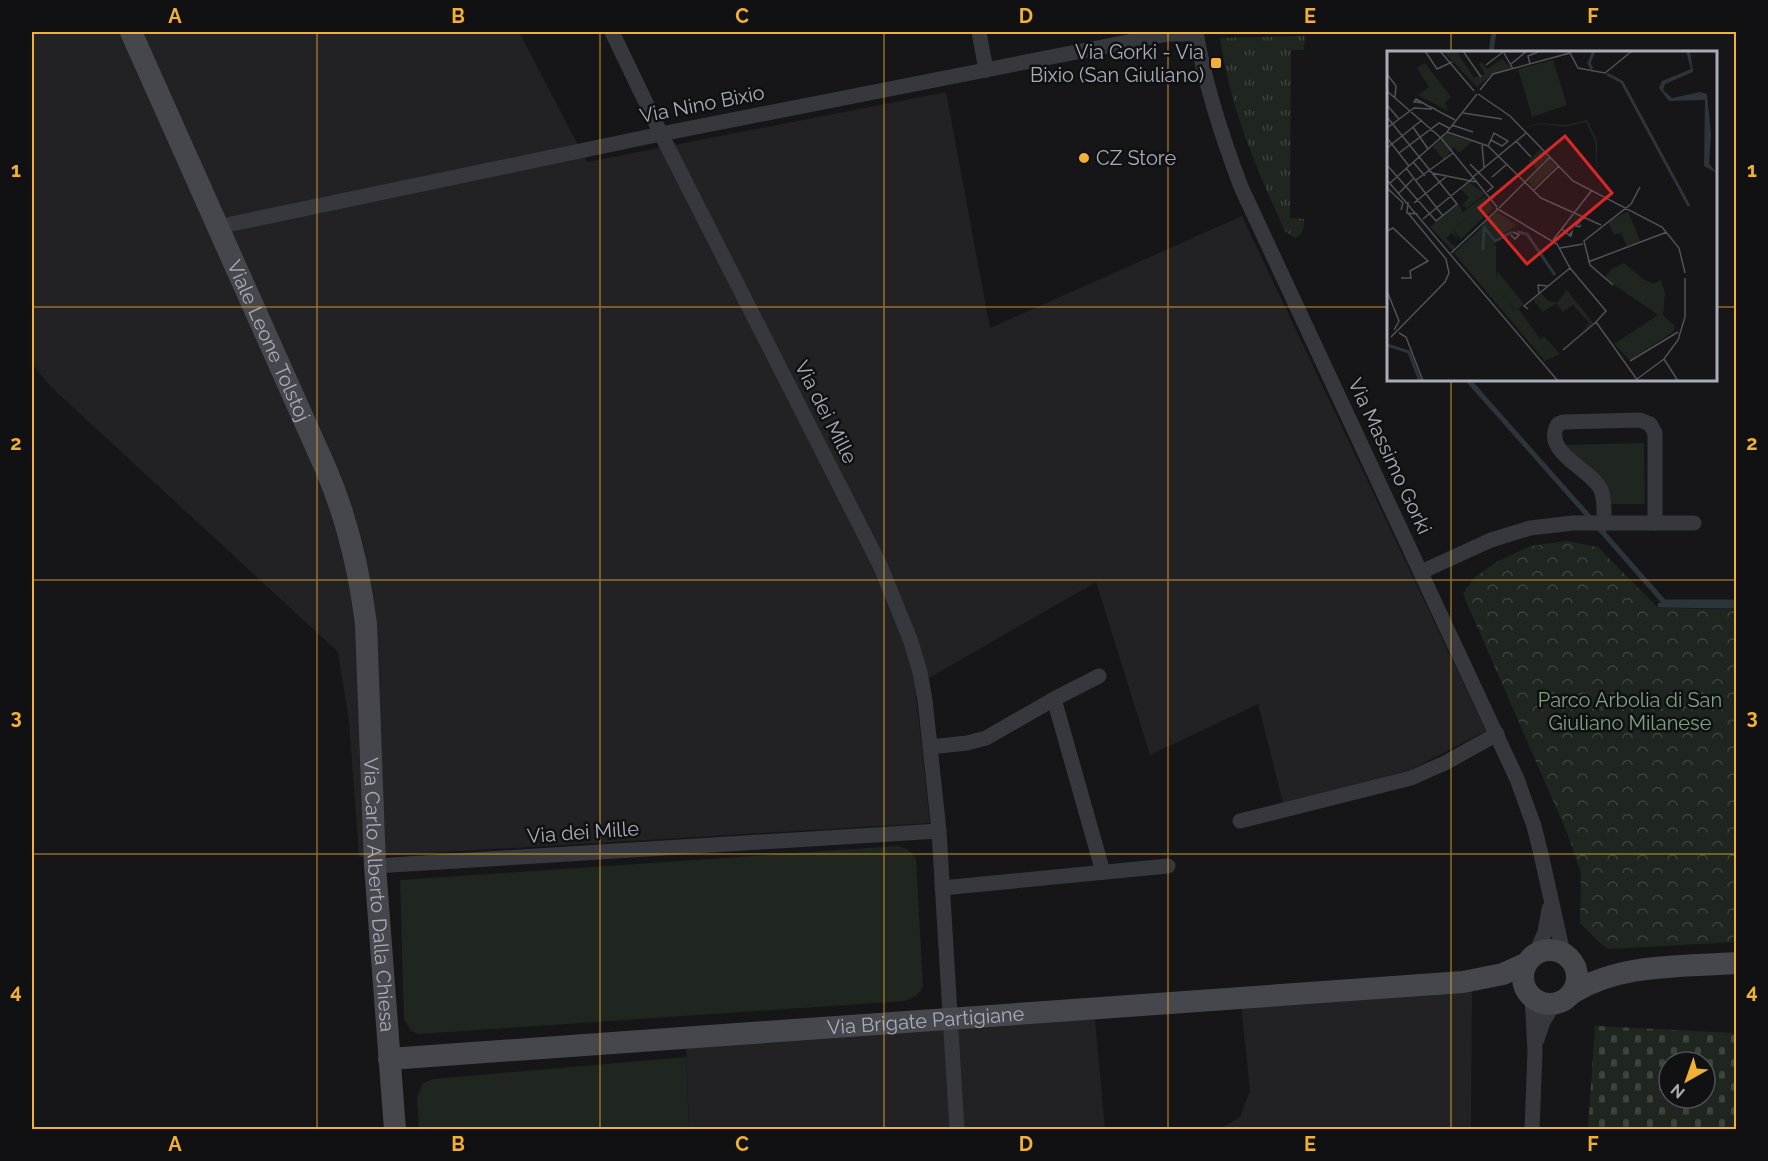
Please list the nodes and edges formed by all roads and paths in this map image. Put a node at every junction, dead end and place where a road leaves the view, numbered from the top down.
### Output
1 (131, 32) edge
2 (612, 32) edge
3 (979, 32) edge
4 (1196, 33) edge
5 (986, 70) junction
6 (662, 134) junction
7 (217, 227) junction
8 (1655, 523) junction
9 (1694, 523) dead end
10 (1604, 524) junction
11 (1421, 572) junction
12 (368, 660) joint
13 (1099, 676) dead end
14 (1054, 699) junction
15 (1497, 734) junction
16 (930, 747) junction
17 (1240, 821) dead end
18 (939, 831) junction
19 (375, 866) junction
20 (1168, 866) dead end
21 (1103, 872) junction
22 (942, 888) junction
23 (1550, 897) junction
24 (1531, 959) junction
25 (1568, 959) junction
26 (1737, 963) edge
27 (1640, 970) junction
28 (1463, 982) junction
29 (1572, 993) junction
30 (1537, 998) junction
31 (950, 1020) junction
32 (1535, 1051) junction
33 (389, 1059) junction
34 (395, 1130) edge
35 (957, 1130) edge
36 (1532, 1130) edge

1 - 7 street, Viale Leone Tolstoj
2 - 6 street, Via dei Mille
3 - 5 street
4 - 5 street, Via Nino Bixio
4 - 11 street, Via Massimo Gorki
5 - 6 street, Via Nino Bixio
6 - 7 street, Via Nino Bixio
6 - 16 street, Via dei Mille
7 - 12 street, Viale Leone Tolstoj
8 - 9 street
8 - 10 street
8 - 10 street
10 - 11 street
11 - 15 street, Via Massimo Gorki
12 - 19 street, Via Carlo Alberto Dalla Chiesa
13 - 14 street
14 - 16 street
14 - 21 street
15 - 17 street
15 - 23 street, Via Massimo Gorki
16 - 18 street, Via dei Mille
18 - 19 street, Via dei Mille
18 - 22 street, Via dei Mille
19 - 33 street, Via Carlo Alberto Dalla Chiesa
20 - 21 street
21 - 22 street
22 - 31 street, Via dei Mille
23 - 24 street, Via Massimo Gorki
23 - 25 street, Via Massimo Gorki
24 - 25 street
24 - 28 street, Via Brigate Partigiane
24 - 30 street
25 - 27 street
25 - 29 street
26 - 27 street
27 - 29 street
28 - 30 street, Via Brigate Partigiane
28 - 31 street, Via Brigate Partigiane
29 - 30 street
30 - 32 street
30 - 32 street
31 - 33 street, Via Brigate Partigiane
31 - 35 street, Via dei Mille
32 - 36 street
33 - 34 street, Via Carlo Alberto Dalla Chiesa

